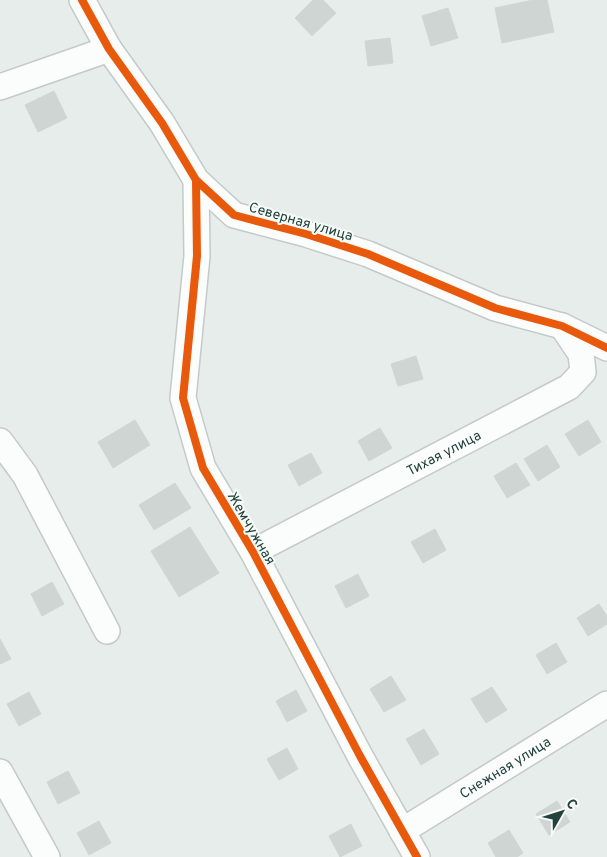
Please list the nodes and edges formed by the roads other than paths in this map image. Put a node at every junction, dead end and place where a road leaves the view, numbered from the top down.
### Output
1 (82, 0) edge
2 (109, 49) junction
3 (0, 87) edge
4 (196, 180) junction
5 (562, 326) junction
6 (607, 348) edge
7 (0, 441) edge
8 (253, 552) junction
9 (107, 631) dead end
10 (607, 704) edge
11 (0, 772) edge
12 (402, 831) junction
13 (46, 857) edge
14 (417, 857) edge

1 - 2 street, Северная улица
2 - 3 street
2 - 4 street, Северная улица
4 - 5 street, Северная улица
4 - 8 street, Жемчужная
5 - 6 street, Северная улица
5 - 8 street, Тихая улица
7 - 9 street
8 - 12 street, Жемчужная
10 - 12 street, Снежная улица
11 - 13 street
12 - 14 street, Жемчужная

